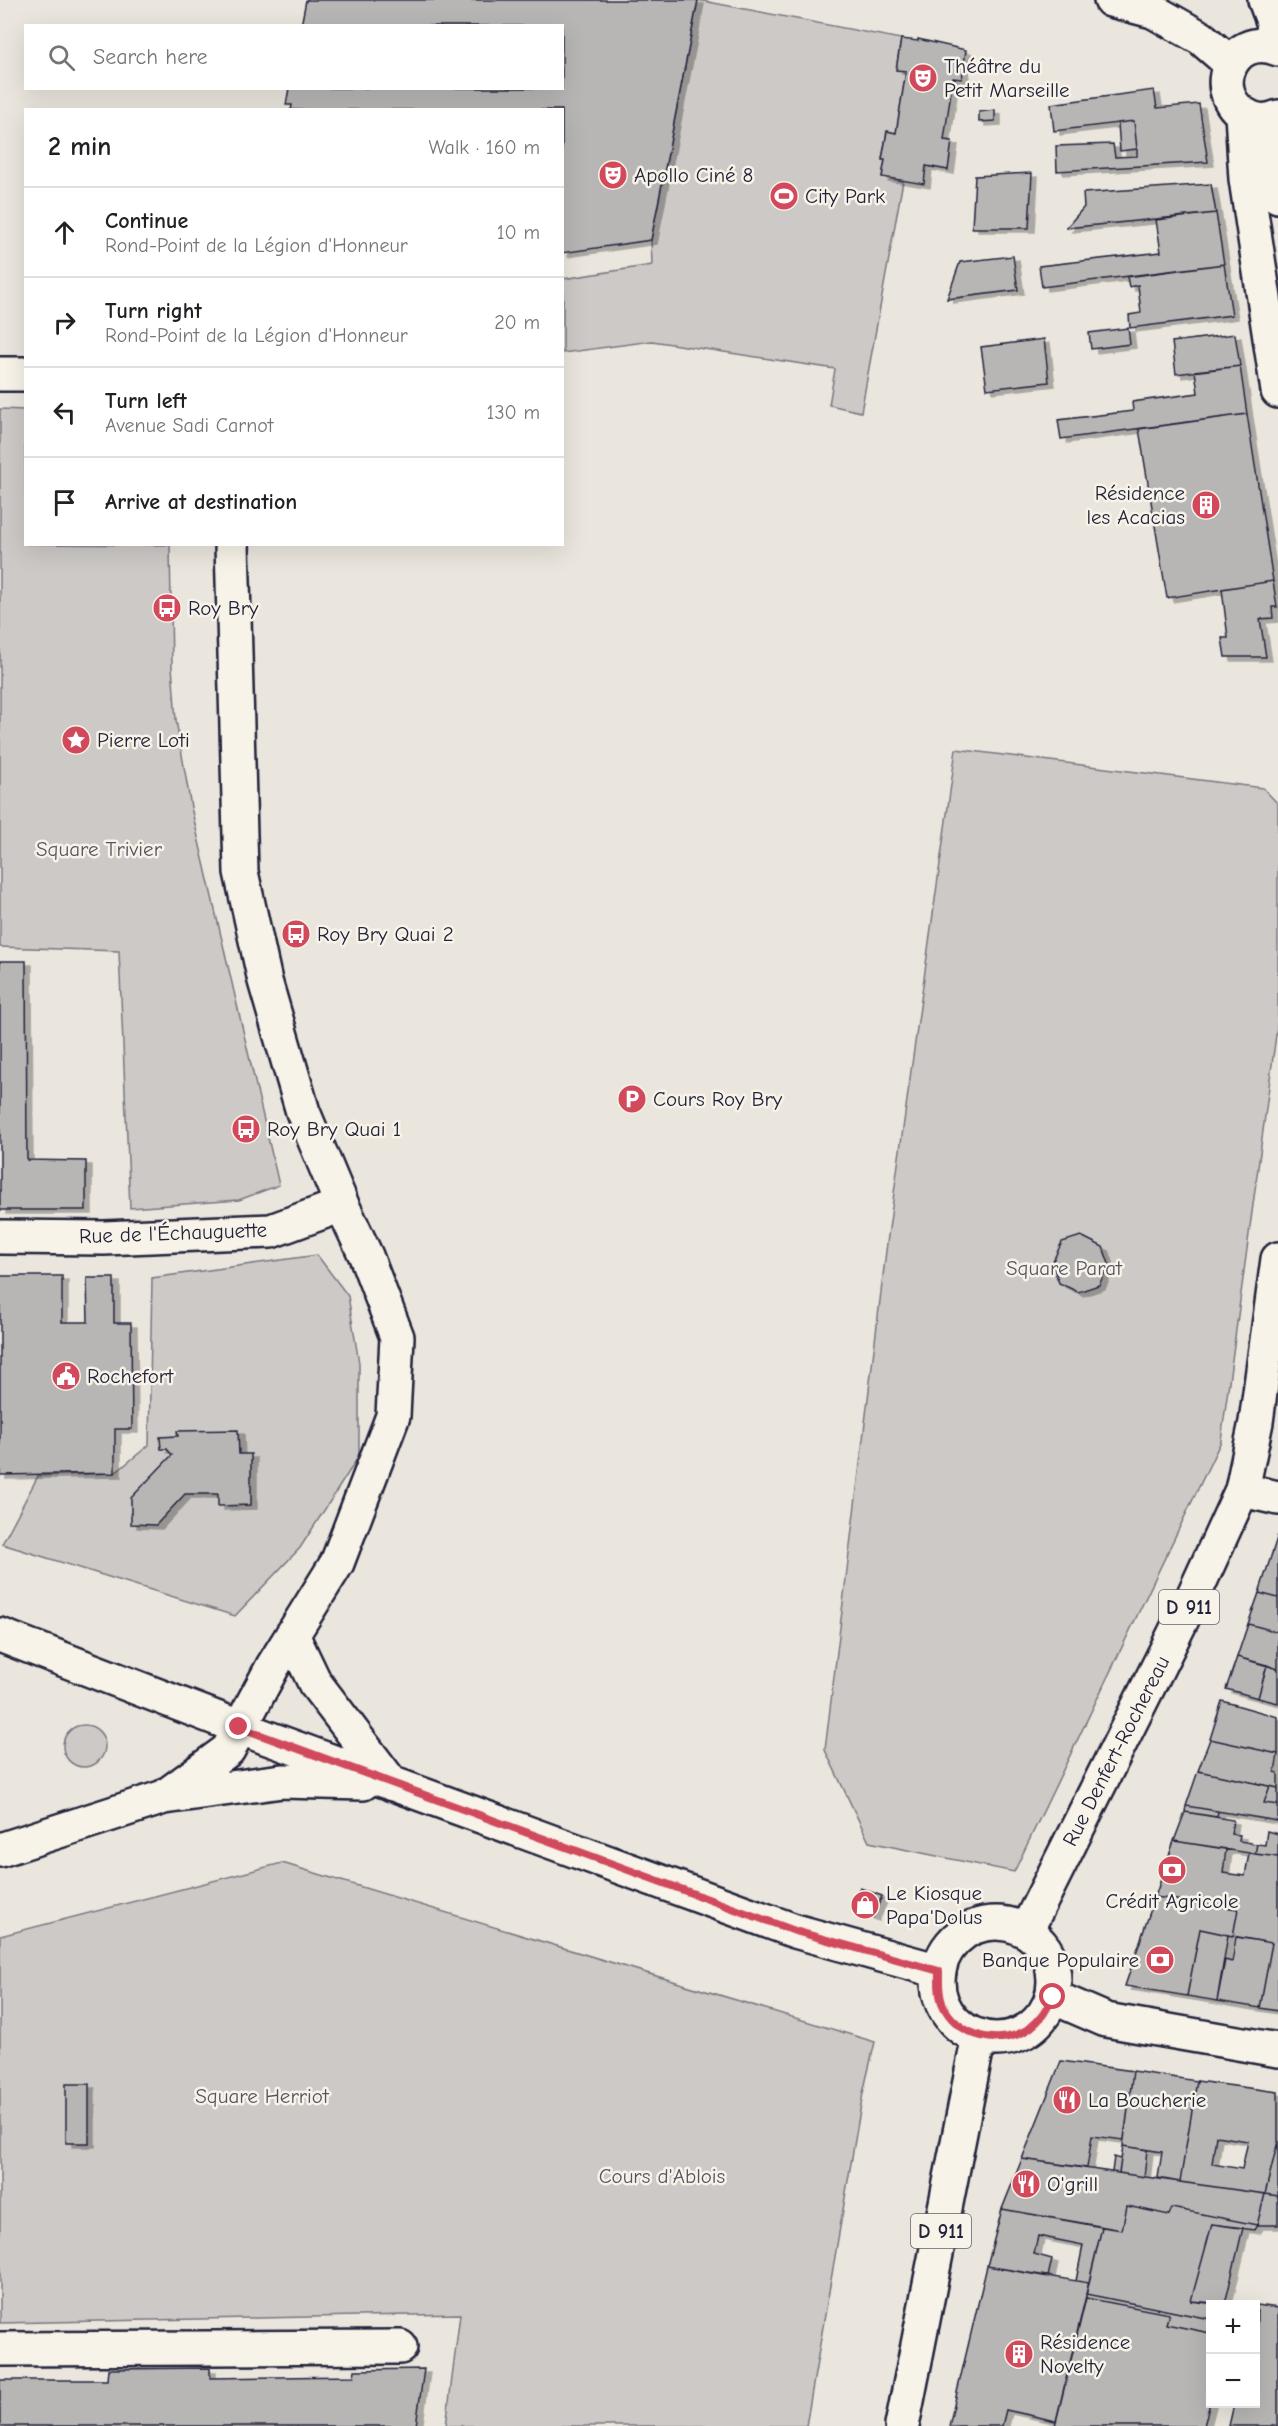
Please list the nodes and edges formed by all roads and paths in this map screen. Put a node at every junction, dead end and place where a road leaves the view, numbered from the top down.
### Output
1 (1111, 0) edge
2 (1264, 0) edge
3 (1274, 47) edge
4 (1230, 63) junction
5 (1264, 117) edge
6 (1278, 196) edge
7 (0, 374) edge
8 (24, 374) edge
9 (1278, 391) edge
10 (232, 546) edge
11 (342, 1205) junction
12 (0, 1237) edge
13 (1278, 1259) edge
14 (1242, 1490) junction
15 (1278, 1498) edge
16 (0, 1635) edge
17 (292, 1635) junction
18 (239, 1727) junction
19 (392, 1784) junction
20 (164, 1797) junction
21 (0, 1850) edge
22 (1026, 1931) junction
23 (939, 1971) junction
24 (1053, 1997) junction
25 (979, 2036) junction
26 (1278, 2050) edge
27 (400, 2347) dead end
28 (0, 2349) edge
29 (902, 2426) edge

1 - 4 street
2 - 3 street
3 - 4 street
4 - 5 street
5 - 6 street
5 - 9 street
7 - 8 street
10 - 11 street
11 - 12 street, Rue de l'Échauguette
11 - 17 street
13 - 14 street, Rue Denfert-Rochereau / D 911
14 - 15 street
14 - 22 street, Rue Denfert-Rochereau / D 911
16 - 18 street
17 - 18 street
17 - 19 street
18 - 19 street
18 - 20 street
19 - 20 street
19 - 23 street
20 - 21 street
22 - 23 street
22 - 24 street
23 - 25 street
24 - 25 street
24 - 26 street
25 - 29 street, D 911
27 - 28 street

